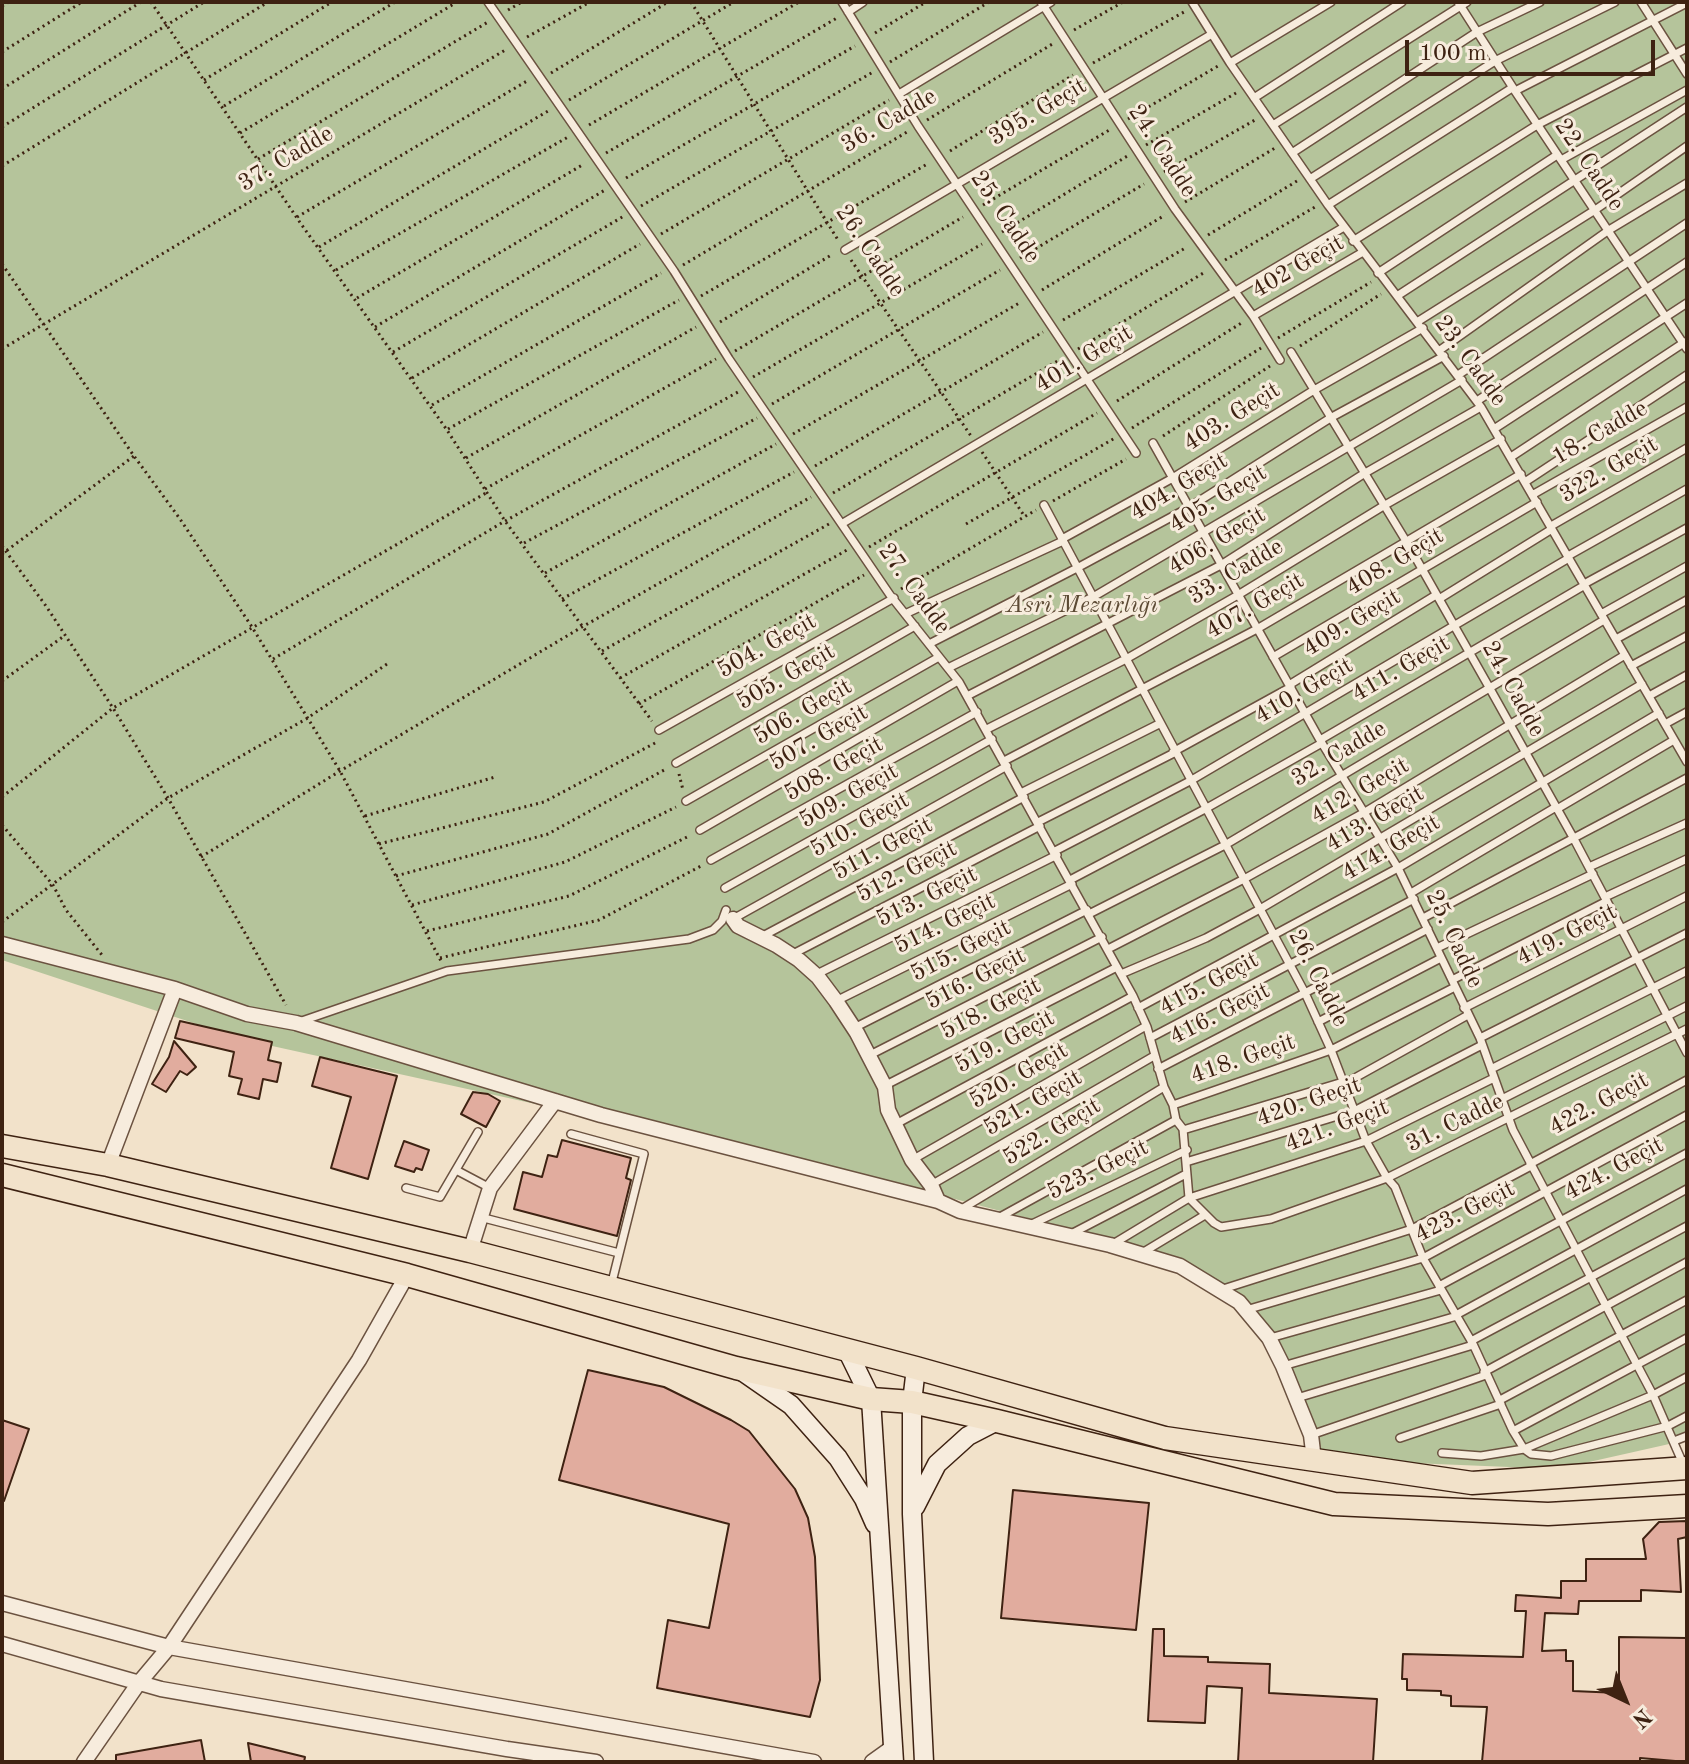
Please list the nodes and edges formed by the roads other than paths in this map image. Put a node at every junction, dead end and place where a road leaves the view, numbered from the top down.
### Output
1 (488, 2) edge
2 (842, 2) edge
3 (863, 2) edge
4 (1192, 2) edge
5 (1331, 2) edge
6 (1402, 2) edge
7 (1540, 2) edge
8 (1615, 2) edge
9 (1641, 2) edge
10 (1046, 3) edge
11 (1462, 3) edge
12 (1687, 3) edge
13 (848, 12) junction
14 (1653, 20) junction
15 (1477, 32) junction
16 (1212, 34) junction
17 (1687, 48) edge
18 (1674, 54) junction
19 (1495, 61) junction
20 (1230, 63) junction
21 (1687, 74) edge
22 (1514, 90) junction
23 (1687, 90) edge
24 (899, 94) junction
25 (1102, 96) junction
26 (1254, 98) junction
27 (1687, 107) edge
28 (1273, 125) junction
29 (1537, 125) junction
30 (1687, 146) edge
31 (1292, 153) junction
32 (1559, 157) junction
33 (1310, 179) junction
34 (1574, 180) junction
35 (958, 183) junction
36 (1687, 183) edge
37 (1328, 205) junction
38 (1595, 210) junction
39 (1687, 223) edge
40 (1344, 227) junction
41 (1609, 230) junction
42 (1353, 241) junction
43 (844, 249) road end
44 (1363, 252) junction
45 (1629, 260) junction
46 (1687, 262) edge
47 (1380, 274) junction
48 (1648, 288) junction
49 (1235, 291) junction
50 (1397, 296) junction
51 (1687, 303) edge
52 (1253, 316) junction
53 (1666, 316) junction
54 (1420, 325) junction
55 (1686, 345) edge
56 (1291, 352) dead end
57 (1442, 353) junction
58 (1280, 360) dead end
59 (1687, 375) edge
60 (1460, 377) junction
61 (1090, 380) junction
62 (1314, 390) junction
63 (1479, 404) junction
64 (1687, 407) edge
65 (1332, 417) junction
66 (1494, 429) junction
67 (1501, 439) junction
68 (1153, 443) dead end
69 (1349, 445) junction
70 (1687, 448) edge
71 (1136, 453) dead end
72 (1511, 457) junction
73 (1365, 473) junction
74 (1523, 478) junction
75 (1171, 479) junction
76 (1687, 489) edge
77 (1534, 498) junction
78 (1044, 505) dead end
79 (1385, 505) junction
80 (1188, 508) junction
81 (841, 521) junction
82 (1552, 528) junction
83 (1687, 528) edge
84 (1201, 532) junction
85 (1062, 540) junction
86 (1406, 541) junction
87 (1568, 557) junction
88 (1221, 565) junction
89 (1687, 566) edge
90 (1077, 568) junction
91 (1421, 568) junction
92 (1584, 585) junction
93 (1238, 595) junction
94 (1093, 597) junction
95 (1437, 597) junction
96 (894, 598) junction
97 (1687, 600) edge
98 (905, 614) junction
99 (1603, 617) junction
100 (1108, 625) junction
101 (915, 626) junction
102 (1454, 626) junction
103 (1257, 629) junction
104 (1687, 636) edge
105 (1616, 639) junction
106 (929, 644) junction
107 (1469, 653) junction
108 (1625, 655) junction
109 (939, 657) junction
110 (1273, 657) junction
111 (1126, 659) junction
112 (1631, 666) junction
113 (948, 668) junction
114 (1687, 675) edge
115 (958, 681) junction
116 (1642, 684) junction
117 (1290, 686) junction
118 (1489, 687) junction
119 (1142, 691) junction
120 (967, 696) junction
121 (1649, 696) junction
122 (977, 712) junction
123 (1687, 712) edge
124 (1306, 713) junction
125 (1659, 713) junction
126 (1159, 724) junction
127 (1510, 724) junction
128 (1665, 724) junction
129 (987, 729) junction
130 (659, 730) road end
131 (992, 739) junction
132 (1674, 740) junction
133 (1321, 741) junction
134 (1684, 749) edge
135 (1174, 752) junction
136 (1526, 753) junction
137 (1687, 762) edge
138 (676, 763) road end
139 (1005, 763) junction
140 (1342, 776) junction
141 (1687, 778) edge
142 (1190, 781) junction
143 (1542, 782) junction
144 (1023, 795) junction
145 (686, 801) road end
146 (1556, 808) junction
147 (1205, 809) junction
148 (1365, 812) junction
149 (1687, 823) edge
150 (1039, 824) junction
151 (700, 830) road end
152 (1381, 839) junction
153 (1574, 839) junction
154 (1225, 845) junction
155 (1056, 853) junction
156 (1687, 859) edge
157 (711, 860) road end
158 (1398, 868) junction
159 (1591, 870) junction
160 (1244, 879) junction
161 (1071, 882) junction
162 (725, 888) dead end
163 (1412, 896) junction
164 (1687, 896) edge
165 (1606, 899) junction
166 (1260, 909) junction
167 (1088, 912) junction
168 (730, 914) junction
169 (1423, 918) junction
170 (1428, 929) junction
171 (1621, 930) junction
172 (1687, 933) edge
173 (1275, 936) junction
174 (761, 937) junction
175 (1102, 937) junction
176 (2, 944) edge
177 (1437, 948) junction
178 (1108, 949) junction
179 (791, 955) junction
180 (1441, 958) junction
181 (1637, 960) junction
182 (1290, 964) junction
183 (1119, 971) junction
184 (1687, 971) edge
185 (815, 975) junction
186 (1453, 983) junction
187 (175, 989) junction
188 (1653, 989) junction
189 (1305, 993) junction
190 (1133, 996) junction
191 (836, 1001) junction
192 (1687, 1006) edge
193 (1138, 1008) junction
194 (1466, 1012) junction
195 (1668, 1016) junction
196 (1318, 1022) junction
197 (296, 1023) junction
198 (1146, 1026) junction
199 (854, 1028) junction
200 (1687, 1029) edge
201 (1677, 1034) junction
202 (1150, 1038) junction
203 (1481, 1041) junction
204 (1331, 1050) junction
205 (1687, 1053) edge
206 (868, 1056) junction
207 (1154, 1056) junction
208 (1158, 1069) junction
209 (1493, 1074) junction
210 (1687, 1080) edge
211 (1344, 1083) junction
212 (884, 1086) junction
213 (1164, 1087) junction
214 (1502, 1099) junction
215 (555, 1101) junction
216 (1173, 1105) junction
217 (1354, 1111) junction
218 (1687, 1115) edge
219 (1509, 1119) junction
220 (1176, 1120) junction
221 (896, 1124) junction
222 (1183, 1130) junction
223 (478, 1132) dead end
224 (571, 1134) dead end
225 (1366, 1141) junction
226 (2, 1146) edge
227 (1187, 1150) junction
228 (1687, 1153) edge
229 (912, 1160) junction
230 (1186, 1162) junction
231 (108, 1165) junction
232 (1531, 1165) junction
233 (456, 1170) junction
234 (1186, 1174) junction
235 (2, 1175) edge
236 (1387, 1178) junction
237 (931, 1185) junction
238 (406, 1188) dead end
239 (490, 1188) junction
240 (1687, 1189) edge
241 (1545, 1192) junction
242 (1189, 1198) junction
243 (938, 1201) junction
244 (960, 1211) junction
245 (1205, 1215) junction
246 (480, 1217) junction
247 (999, 1218) junction
248 (1560, 1220) junction
249 (1687, 1226) edge
250 (1027, 1227) junction
251 (1412, 1229) junction
252 (1069, 1236) junction
253 (1110, 1245) junction
254 (1576, 1249) junction
255 (470, 1251) junction
256 (619, 1253) junction
257 (1141, 1254) junction
258 (1423, 1258) junction
259 (1687, 1262) edge
260 (407, 1275) junction
261 (1591, 1279) junction
262 (611, 1288) junction
263 (1440, 1288) junction
264 (1220, 1290) junction
265 (1687, 1300) edge
266 (1606, 1306) junction
267 (1246, 1310) junction
268 (1456, 1315) junction
269 (1622, 1335) junction
270 (1269, 1338) junction
271 (1687, 1338) edge
272 (1472, 1343) junction
273 (848, 1352) junction
274 (1637, 1364) junction
275 (1283, 1366) junction
276 (736, 1368) junction
277 (916, 1368) junction
278 (1485, 1374) junction
279 (1687, 1377) edge
280 (1653, 1395) junction
281 (1297, 1398) junction
282 (871, 1399) junction
283 (912, 1402) junction
284 (1500, 1402) junction
285 (1687, 1416) edge
286 (997, 1421) junction
287 (1668, 1426) junction
288 (1513, 1431) junction
289 (1311, 1435) junction
290 (1687, 1436) edge
291 (1400, 1438) dead end
292 (1674, 1441) junction
293 (1524, 1449) junction
294 (1442, 1453) dead end
295 (1314, 1460) junction
296 (1686, 1468) edge
297 (1687, 1506) edge
298 (912, 1514) junction
299 (880, 1536) junction
300 (2, 1603) edge
301 (2, 1644) edge
302 (169, 1647) junction
303 (138, 1684) junction
304 (894, 1754) edge
305 (508, 1756) edge
306 (84, 1762) edge
307 (596, 1762) edge
308 (814, 1762) edge
309 (872, 1762) edge
310 (924, 1762) edge

1 - 81 lane, 27. Cadde
2 - 13 lane, 25. Cadde
3 - 13 lane
4 - 16 lane, 23. Cadde
5 - 20 lane
6 - 26 lane
7 - 15 lane
8 - 19 lane
9 - 14 lane
10 - 24 lane
10 - 25 lane, 24. Cadde
11 - 15 lane, 22. Cadde
11 - 28 lane
12 - 14 lane
13 - 24 lane, 25. Cadde
14 - 18 lane
14 - 22 lane
15 - 19 lane, 22. Cadde
15 - 31 lane
16 - 20 lane, 23. Cadde
16 - 25 lane, 395. Geçit
17 - 18 lane
18 - 21 lane
18 - 29 lane
19 - 22 lane, 22. Cadde
19 - 33 lane
20 - 26 lane, 23. Cadde
22 - 29 lane, 22. Cadde
22 - 37 lane
23 - 32 lane
24 - 35 lane, 25. Cadde
25 - 35 lane, 395. Geçit
25 - 49 lane, 24. Cadde
26 - 28 lane, 23. Cadde
27 - 34 lane
28 - 31 lane, 23. Cadde
29 - 32 lane, 22. Cadde
29 - 42 lane
30 - 38 lane, 403. Geçit
31 - 33 lane, 23. Cadde
32 - 34 lane, 22. Cadde
32 - 47 lane
33 - 37 lane, 23. Cadde
34 - 38 lane, 22. Cadde
34 - 50 lane
35 - 43 lane, 395. Geçit
35 - 61 lane, 25. Cadde
36 - 41 lane, 404. Geçit
37 - 40 lane, 23. Cadde
38 - 41 lane, 22. Cadde
38 - 54 lane, 403. Geçit
39 - 45 lane, 405. Geçit
40 - 42 lane, 23. Cadde
40 - 49 lane, 401. Geçit
41 - 45 lane, 22. Cadde
41 - 57 lane, 404. Geçit
42 - 44 lane, 23. Cadde
44 - 47 lane, 23. Cadde
44 - 52 lane, 402 Geçit
45 - 48 lane, 22. Cadde
45 - 60 lane, 405. Geçit
46 - 48 lane, 406. Geçit
47 - 50 lane, 23. Cadde
48 - 53 lane, 22. Cadde
48 - 63 lane, 406. Geçit
49 - 52 lane, 24. Cadde
49 - 61 lane, 401. Geçit
50 - 54 lane, 23. Cadde
51 - 53 lane
52 - 58 lane, 24. Cadde
53 - 55 lane, 22. Cadde
53 - 66 lane
54 - 57 lane, 23. Cadde
54 - 62 lane, 403. Geçit
55 - 72 lane
56 - 62 lane, 24. Cadde
57 - 60 lane, 23. Cadde
57 - 65 lane, 404. Geçit
59 - 74 lane, 407. Geçit
60 - 63 lane, 23. Cadde
60 - 69 lane, 405. Geçit
61 - 71 lane, 25. Cadde
61 - 81 lane, 401. Geçit
62 - 65 lane, 24. Cadde
62 - 75 lane, 403. Geçit
63 - 66 lane, 23. Cadde
63 - 73 lane, 406. Geçit
64 - 77 lane, 18. Cadde
65 - 69 lane, 24. Cadde
65 - 80 lane, 404. Geçit
66 - 67 lane, 23. Cadde
67 - 72 lane, 23. Cadde
67 - 79 lane, 33. Cadde
68 - 75 lane, 25. Cadde
69 - 73 lane, 24. Cadde
69 - 84 lane, 405. Geçit
70 - 82 lane, 322. Geçit
72 - 74 lane, 23. Cadde
73 - 79 lane, 24. Cadde
73 - 88 lane, 406. Geçit
74 - 77 lane, 23. Cadde
74 - 86 lane, 407. Geçit
75 - 80 lane, 25. Cadde
75 - 85 lane, 403. Geçit
76 - 87 lane, 410. Geçit
77 - 82 lane, 23. Cadde
77 - 91 lane, 408. Geçit
78 - 85 lane, 26. Cadde
79 - 86 lane, 24. Cadde
79 - 93 lane, 33. Cadde
80 - 84 lane, 25. Cadde
80 - 90 lane, 404. Geçit
81 - 96 lane, 27. Cadde
82 - 87 lane, 23. Cadde
82 - 95 lane, 409. Geçit
83 - 92 lane, 411. Geçit
84 - 88 lane, 25. Cadde
84 - 94 lane, 405. Geçit
85 - 90 lane, 26. Cadde
85 - 98 lane, 403. Geçit
86 - 91 lane, 24. Cadde
86 - 103 lane, 407. Geçit
87 - 92 lane, 23. Cadde
87 - 102 lane, 410. Geçit
88 - 93 lane, 25. Cadde
88 - 100 lane, 406. Geçit
89 - 99 lane, 32. Cadde
90 - 94 lane, 26. Cadde
90 - 106 lane, 404. Geçit
91 - 95 lane, 24. Cadde
91 - 110 lane, 408. Geçit
92 - 99 lane, 23. Cadde
92 - 107 lane, 411. Geçit
93 - 103 lane, 25. Cadde
93 - 111 lane, 33. Cadde
94 - 100 lane, 26. Cadde
94 - 113 lane, 405. Geçit
95 - 102 lane, 24. Cadde
95 - 117 lane, 409. Geçit
96 - 98 lane, 27. Cadde
96 - 130 lane, 504. Geçit
97 - 105 lane
98 - 101 lane, 27. Cadde
99 - 105 lane, 23. Cadde
99 - 118 lane, 32. Cadde
100 - 111 lane, 26. Cadde
100 - 120 lane, 406. Geçit
101 - 106 lane, 27. Cadde
101 - 138 lane, 505. Geçit
102 - 107 lane, 24. Cadde
102 - 124 lane, 410. Geçit
103 - 110 lane, 25. Cadde
103 - 119 lane, 407. Geçit
104 - 112 lane
105 - 108 lane, 23. Cadde
106 - 109 lane, 27. Cadde
107 - 118 lane, 24. Cadde
107 - 133 lane, 411. Geçit
108 - 112 lane, 23. Cadde
108 - 127 lane, 412. Geçit
109 - 113 lane, 27. Cadde
109 - 145 lane, 506. Geçit
110 - 117 lane, 25. Cadde
111 - 119 lane, 26. Cadde
111 - 129 lane, 33. Cadde
112 - 116 lane, 23. Cadde
113 - 115 lane, 27. Cadde
114 - 121 lane
115 - 120 lane, 27. Cadde
115 - 151 lane, 507. Geçit
116 - 121 lane, 23. Cadde
116 - 136 lane, 413. Geçit
117 - 124 lane, 25. Cadde
117 - 135 lane, 409. Geçit
118 - 127 lane, 24. Cadde
118 - 140 lane, 32. Cadde
119 - 126 lane, 26. Cadde
119 - 139 lane, 407. Geçit
120 - 122 lane, 27. Cadde
121 - 125 lane, 23. Cadde
122 - 129 lane, 27. Cadde
122 - 157 lane, 508. Geçit
123 - 128 lane
124 - 133 lane, 25. Cadde
124 - 142 lane, 410. Geçit
125 - 128 lane, 23. Cadde
125 - 143 lane, 414. Geçit
126 - 135 lane, 26. Cadde
126 - 144 lane
127 - 136 lane, 24. Cadde
127 - 148 lane, 412. Geçit
128 - 132 lane, 23. Cadde
129 - 131 lane, 27. Cadde
131 - 139 lane, 27. Cadde
131 - 162 lane, 509. Geçit
132 - 134 lane, 23. Cadde
132 - 146 lane, 415. Geçit
133 - 140 lane, 25. Cadde
133 - 147 lane, 411. Geçit
134 - 137 lane, 23. Cadde
135 - 142 lane, 26. Cadde
135 - 150 lane, 409. Geçit
136 - 143 lane, 24. Cadde
136 - 152 lane, 413. Geçit
139 - 144 lane, 27. Cadde
139 - 168 lane, 510. Geçit
140 - 148 lane, 25. Cadde
140 - 154 lane, 32. Cadde
141 - 153 lane
142 - 147 lane, 26. Cadde
142 - 155 lane, 410. Geçit
143 - 146 lane, 24. Cadde
143 - 158 lane, 414. Geçit
144 - 150 lane, 27. Cadde
144 - 174 lane, 511. Geçit
146 - 153 lane, 24. Cadde
146 - 163 lane, 415. Geçit
147 - 154 lane, 26. Cadde
147 - 161 lane, 411. Geçit
148 - 152 lane, 25. Cadde
148 - 160 lane, 412. Geçit
149 - 159 lane
150 - 155 lane, 27. Cadde
150 - 179 lane, 512. Geçit
152 - 158 lane, 25. Cadde
152 - 166 lane, 413. Geçit
153 - 159 lane, 24. Cadde
153 - 169 lane
154 - 160 lane, 26. Cadde
154 - 167 lane, 32. Cadde
155 - 161 lane, 27. Cadde
155 - 185 lane, 513. Geçit
156 - 165 lane, 418. Geçit
158 - 163 lane, 25. Cadde
158 - 173 lane, 414. Geçit
159 - 165 lane, 24. Cadde
159 - 177 lane
160 - 166 lane, 26. Cadde
160 - 178 lane, 412. Geçit
161 - 167 lane, 27. Cadde
161 - 191 lane, 514. Geçit
163 - 169 lane, 25. Cadde
163 - 182 lane, 415. Geçit
164 - 171 lane, 419. Geçit
165 - 171 lane, 24. Cadde
165 - 186 lane, 418. Geçit
166 - 173 lane, 26. Cadde
166 - 183 lane, 413. Geçit
167 - 175 lane, 27. Cadde
167 - 199 lane, 515. Geçit
168 - 174 street
168 - 197 lane, 510. Geçit
169 - 170 lane, 25. Cadde
170 - 177 lane, 25. Cadde
170 - 189 lane, 416. Geçit
171 - 181 lane, 24. Cadde
171 - 194 lane, 419. Geçit
172 - 181 lane, 420. Geçit
173 - 182 lane, 26. Cadde
173 - 193 lane, 414. Geçit
174 - 179 street
175 - 178 lane, 27. Cadde
175 - 206 lane, 516. Geçit
176 - 187 street
177 - 180 lane, 25. Cadde
178 - 183 lane, 27. Cadde
179 - 185 street
180 - 186 lane, 25. Cadde
180 - 196 lane
181 - 188 lane, 24. Cadde
181 - 203 lane, 420. Geçit
182 - 189 lane, 26. Cadde
182 - 202 lane, 415. Geçit
183 - 190 lane, 27. Cadde
183 - 212 lane, 518. Geçit
184 - 188 lane, 421. Geçit
185 - 191 street
186 - 194 lane, 25. Cadde
186 - 204 lane, 418. Geçit
187 - 197 street
187 - 231 street
188 - 195 lane, 24. Cadde
188 - 209 lane, 421. Geçit
189 - 196 lane, 26. Cadde
189 - 208 lane, 416. Geçit
190 - 193 lane, 27. Cadde
190 - 221 lane, 519. Geçit
191 - 199 street
192 - 195 lane
193 - 198 lane, 27. Cadde
194 - 203 lane, 25. Cadde
194 - 211 lane, 419. Geçit
195 - 201 lane, 24. Cadde
195 - 214 lane
196 - 204 lane, 26. Cadde
197 - 215 street
198 - 202 lane, 27. Cadde
198 - 229 lane, 520. Geçit
199 - 206 street
200 - 201 lane, 31. Cadde
201 - 205 lane, 24. Cadde
201 - 219 lane, 31. Cadde
202 - 207 lane, 27. Cadde
203 - 209 lane, 25. Cadde
203 - 217 lane, 420. Geçit
204 - 211 lane, 26. Cadde
204 - 216 lane, 418. Geçit
206 - 212 street
207 - 208 lane, 27. Cadde
207 - 237 lane, 521. Geçit
208 - 213 lane, 27. Cadde
209 - 214 lane, 25. Cadde
209 - 225 lane, 421. Geçit
210 - 232 lane, 422. Geçit
211 - 217 lane, 26. Cadde
211 - 222 lane, 419. Geçit
212 - 221 street
213 - 216 lane, 27. Cadde
213 - 244 lane, 522. Geçit
214 - 219 lane, 25. Cadde
215 - 239 street
215 - 243 street
216 - 220 lane, 27. Cadde
217 - 225 lane, 26. Cadde
217 - 230 lane, 420. Geçit
218 - 241 lane, 423. Geçit
219 - 232 lane, 25. Cadde
219 - 236 lane, 31. Cadde
220 - 222 lane, 27. Cadde
220 - 247 lane, 523. Geçit
221 - 229 street
222 - 227 lane, 27. Cadde
223 - 233 lane
224 - 256 lane
225 - 236 lane, 26. Cadde
225 - 242 lane, 421. Geçit
226 - 231 main road
227 - 230 lane, 27. Cadde
227 - 250 lane, 523. Geçit
228 - 248 lane, 424. Geçit
229 - 237 street
230 - 234 lane, 27. Cadde
231 - 255 main road
232 - 241 lane, 25. Cadde
232 - 251 lane, 422. Geçit
233 - 238 lane
233 - 239 lane
234 - 242 lane, 27. Cadde
234 - 252 lane
235 - 260 main road
236 - 245 lane, 31. Cadde
236 - 251 lane, 26. Cadde
237 - 243 street
239 - 246 street
240 - 254 lane
241 - 248 lane, 25. Cadde
241 - 258 lane, 423. Geçit
242 - 245 lane
242 - 253 lane, 421. Geçit
243 - 244 street
244 - 247 street
245 - 257 lane
246 - 255 street
246 - 256 lane
247 - 250 street
248 - 254 lane, 25. Cadde
248 - 263 lane, 424. Geçit
249 - 261 lane
250 - 252 street
251 - 258 lane, 26. Cadde
251 - 264 lane, 422. Geçit
252 - 253 street
253 - 257 street
254 - 261 lane, 25. Cadde
254 - 268 lane
255 - 262 main road
256 - 262 lane
257 - 264 street
258 - 263 lane, 26. Cadde
258 - 267 lane, 423. Geçit
259 - 266 lane
260 - 276 main road
260 - 302 street
261 - 266 lane, 25. Cadde
261 - 272 lane
262 - 273 main road
263 - 268 lane, 26. Cadde
263 - 270 lane, 424. Geçit
264 - 267 street
265 - 269 lane
266 - 269 lane, 25. Cadde
266 - 278 lane
267 - 270 street
268 - 272 lane, 26. Cadde
268 - 275 lane
269 - 274 lane, 25. Cadde
269 - 284 lane
270 - 275 street
271 - 274 lane
272 - 278 lane, 26. Cadde
272 - 281 lane
273 - 277 main road
273 - 282 street
274 - 280 lane, 25. Cadde
274 - 288 lane
275 - 281 street
276 - 282 main road
276 - 299 street
277 - 283 street
277 - 295 main road
278 - 284 lane, 26. Cadde
278 - 289 lane
279 - 280 lane
280 - 287 lane, 25. Cadde
280 - 293 lane
281 - 289 street
282 - 283 main road
282 - 299 street
283 - 286 main road
283 - 298 street
284 - 288 lane, 26. Cadde
284 - 291 lane
285 - 287 lane
286 - 297 main road
286 - 298 street
287 - 292 lane, 25. Cadde
287 - 293 lane
288 - 293 lane, 26. Cadde
289 - 295 street
290 - 292 lane
292 - 296 lane, 25. Cadde
293 - 294 lane
295 - 296 main road
298 - 310 street
299 - 304 street
300 - 302 street
301 - 303 street
302 - 303 street
302 - 308 street
303 - 305 street
303 - 306 street
304 - 309 street
305 - 307 street

